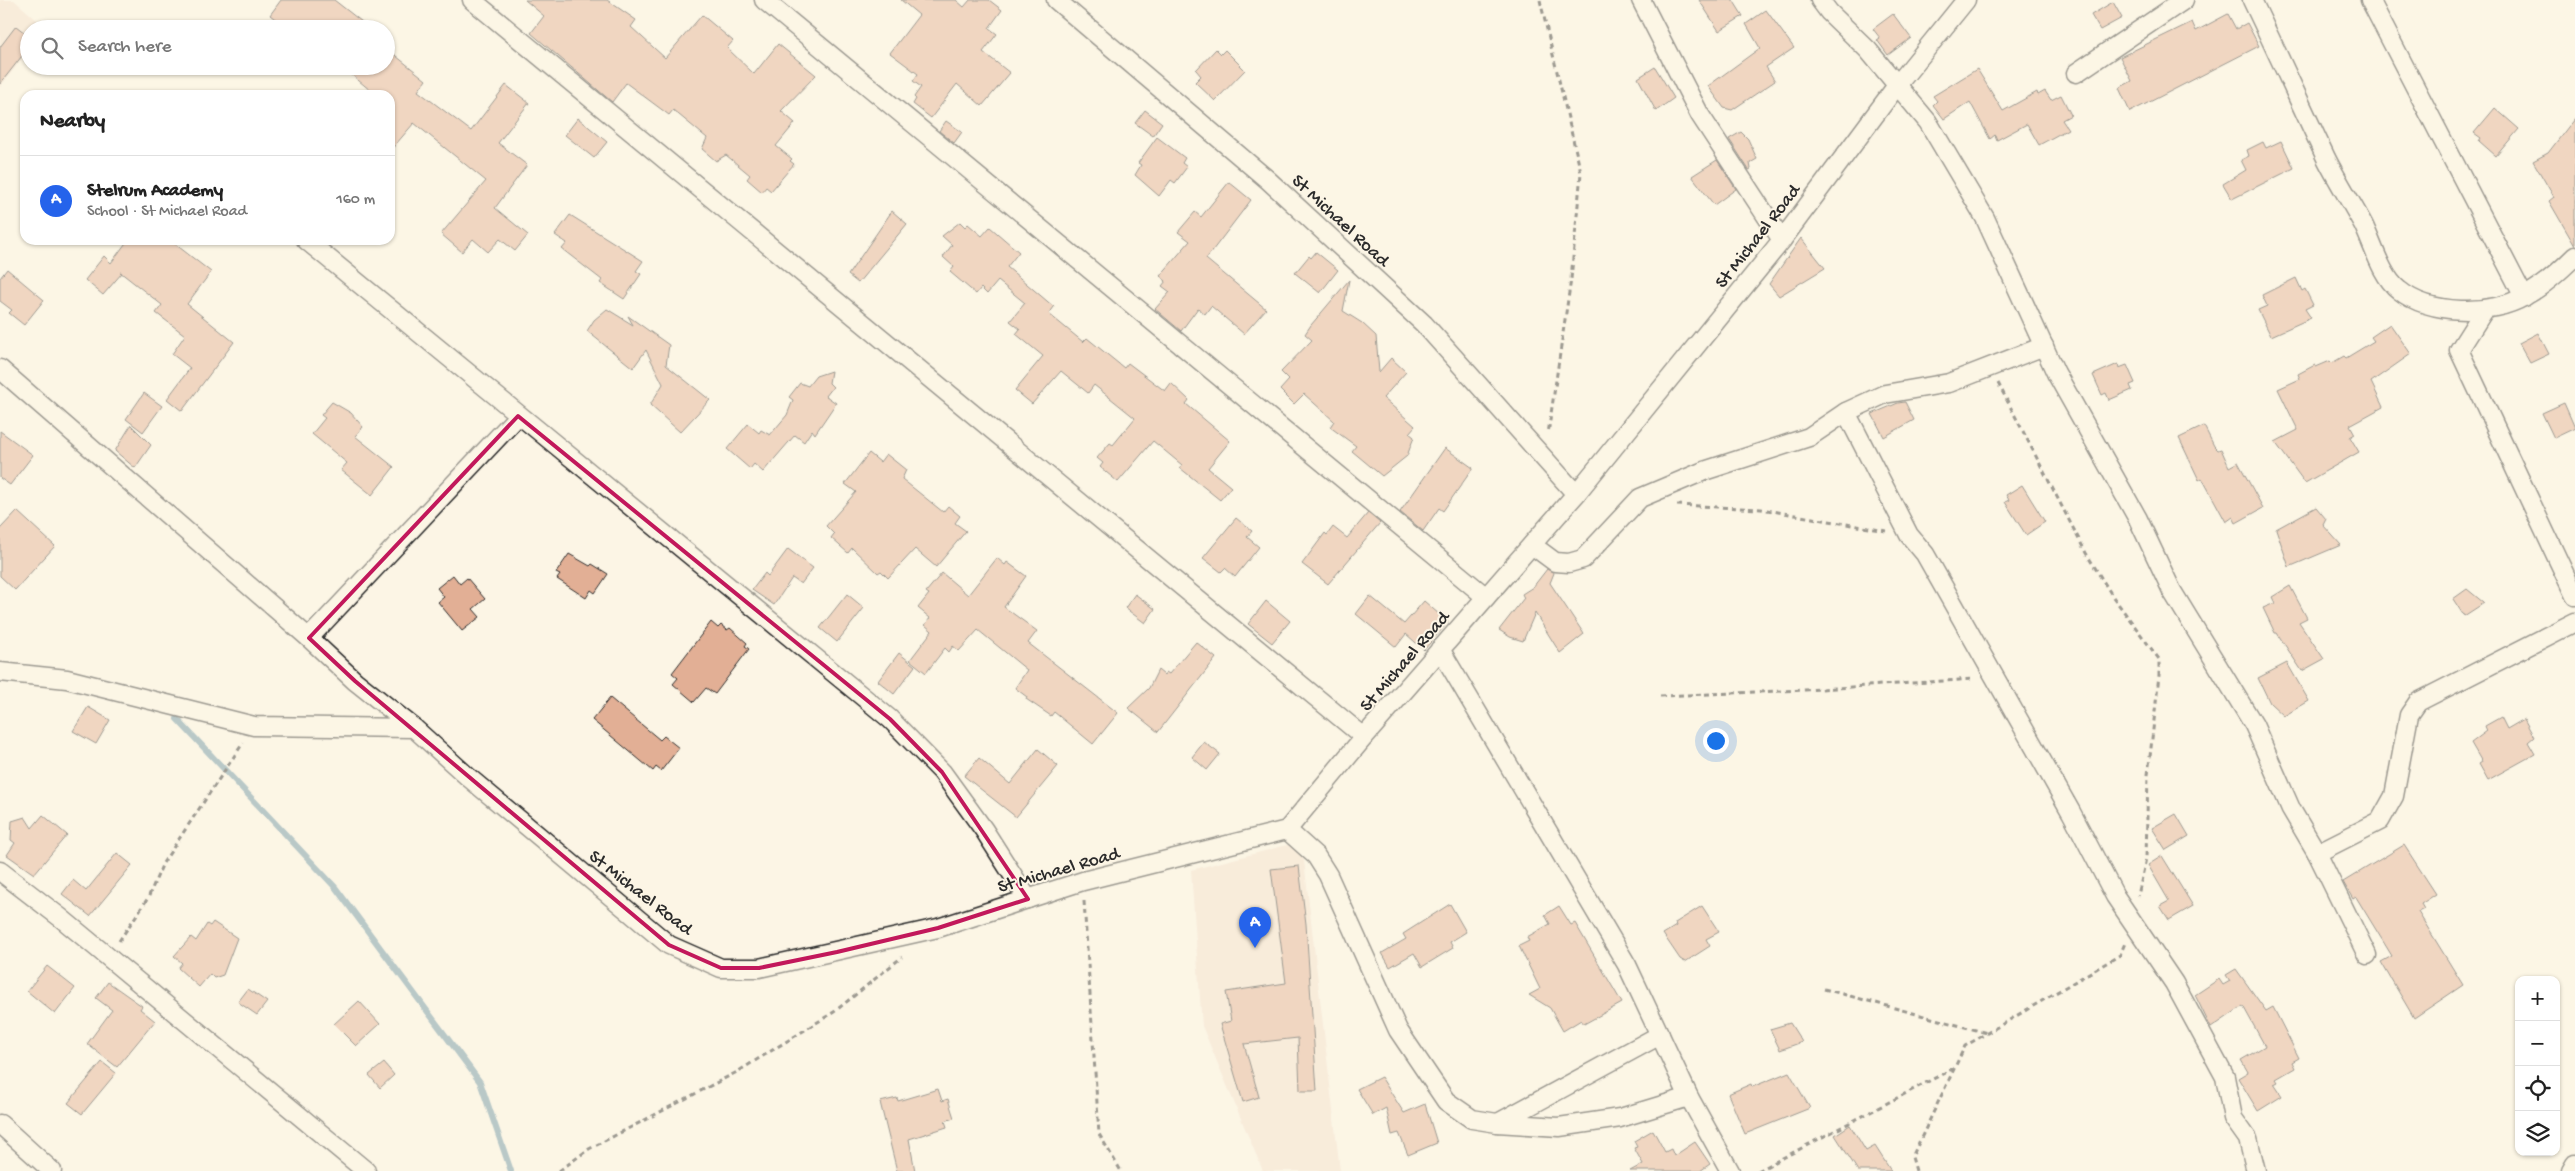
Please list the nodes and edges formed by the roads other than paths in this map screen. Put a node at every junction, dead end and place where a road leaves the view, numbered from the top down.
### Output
1 (472, 0) edge
2 (764, 0) edge
3 (1056, 0) edge
4 (1640, 0) edge
5 (1820, 0) edge
6 (1966, 0) edge
7 (2184, 0) edge
8 (2252, 0) edge
9 (2370, 0) edge
10 (2076, 73) dead end
11 (1898, 84) junction
12 (1782, 240) junction
13 (312, 245) edge
14 (2575, 256) edge
15 (2524, 297) junction
16 (2485, 309) junction
17 (2044, 346) junction
18 (0, 369) edge
19 (1846, 412) junction
20 (518, 416) junction
21 (1576, 494) junction
22 (1532, 545) junction
23 (1486, 596) junction
24 (2575, 596) edge
25 (2575, 622) edge
26 (310, 638) junction
27 (1440, 649) junction
28 (0, 672) edge
29 (414, 728) junction
30 (1364, 737) junction
31 (1287, 830) junction
32 (2317, 853) junction
33 (0, 871) edge
34 (1028, 899) junction
35 (2367, 956) dead end
36 (1660, 1035) junction
37 (1689, 1097) junction
38 (1497, 1123) junction
39 (0, 1124) edge
40 (2575, 1164) edge
41 (52, 1171) edge
42 (366, 1171) edge
43 (1730, 1171) edge
44 (2256, 1171) edge
45 (2571, 1171) edge

1 - 30 street
2 - 23 street
3 - 21 street, St Michael Road
4 - 12 street
5 - 11 street
6 - 11 street, St Michael Road
7 - 10 street
8 - 16 street
9 - 15 street
11 - 12 street, St Michael Road
11 - 17 street
12 - 21 street, St Michael Road
13 - 20 street
14 - 15 street
15 - 16 street
16 - 24 street
17 - 19 street
17 - 32 street
18 - 26 street, St Michael Road
19 - 22 street
19 - 44 street
20 - 26 street
20 - 34 street
21 - 22 street, St Michael Road
22 - 23 street, St Michael Road
23 - 27 street, St Michael Road
25 - 32 street
26 - 29 street, St Michael Road
27 - 30 street, St Michael Road
27 - 36 street
28 - 29 street
29 - 34 street, St Michael Road
30 - 31 street, St Michael Road
31 - 34 street, St Michael Road
31 - 38 street
32 - 35 street
33 - 42 street
36 - 37 street
36 - 38 street
37 - 38 street
37 - 43 street
39 - 41 street
40 - 45 street

